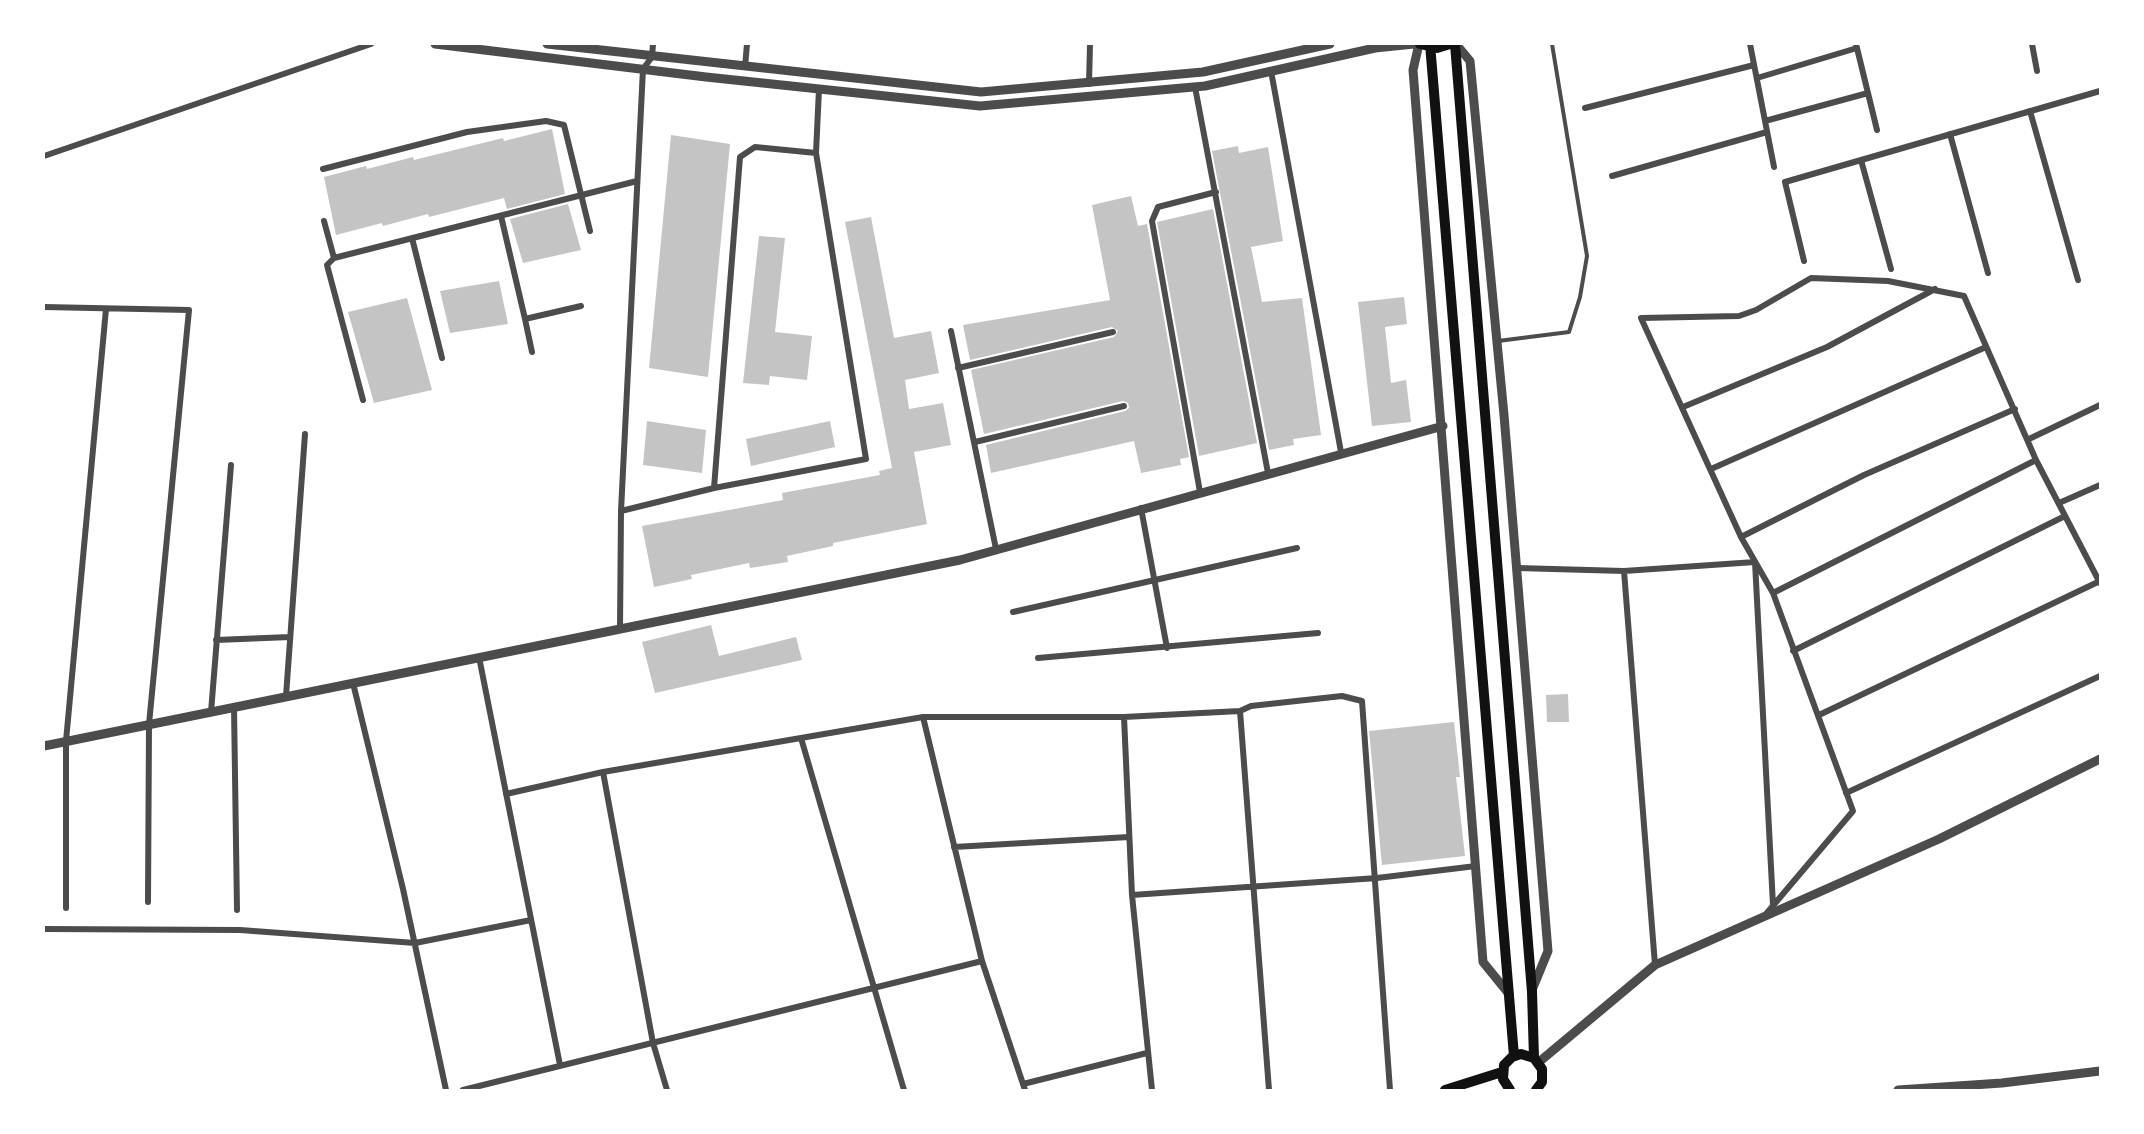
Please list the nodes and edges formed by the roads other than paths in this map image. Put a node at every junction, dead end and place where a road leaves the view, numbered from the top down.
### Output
1 (371, 44) edge
2 (435, 44) edge
3 (547, 44) edge
4 (653, 44) edge
5 (747, 44) edge
6 (1090, 44) edge
7 (1330, 44) edge
8 (1414, 44) edge
9 (1420, 44) edge
10 (1430, 44) edge
11 (1450, 44) edge
12 (1456, 44) edge
13 (1552, 44) edge
14 (1750, 44) edge
15 (2032, 44) edge
16 (1857, 46) edge
17 (652, 57) junction
18 (1754, 65) junction
19 (745, 67) junction
20 (643, 69) junction
21 (1271, 71) junction
22 (2037, 71) dead end
23 (1757, 78) junction
24 (1089, 84) junction
25 (1195, 87) junction
26 (819, 89) junction
27 (2100, 91) edge
28 (1868, 93) junction
29 (1585, 108) dead end
30 (2030, 111) junction
31 (1765, 121) junction
32 (1877, 130) dead end
33 (1767, 132) junction
34 (1950, 134) junction
35 (816, 153) junction
36 (44, 156) edge
37 (1861, 160) junction
38 (1774, 167) dead end
39 (324, 169) dead end
40 (1612, 176) dead end
41 (637, 182) junction
42 (1216, 192) junction
43 (581, 197) junction
44 (501, 216) junction
45 (324, 221) dead end
46 (590, 231) dead end
47 (412, 238) junction
48 (334, 258) junction
49 (1804, 261) dead end
50 (1891, 268) dead end
51 (1988, 273) dead end
52 (2078, 280) dead end
53 (1935, 289) junction
54 (581, 306) dead end
55 (44, 307) edge
56 (106, 309) junction
57 (525, 319) junction
58 (951, 331) dead end
59 (1113, 332) dead end
60 (1497, 341) junction
61 (1986, 347) junction
62 (532, 352) dead end
63 (442, 358) dead end
64 (958, 368) junction
65 (363, 400) dead end
66 (2100, 405) edge
67 (1124, 406) dead end
68 (1683, 407) junction
69 (2015, 409) junction
70 (1443, 426) junction
71 (305, 434) dead end
72 (2029, 440) junction
73 (975, 442) junction
74 (1341, 452) junction
75 (2036, 460) junction
76 (231, 465) dead end
77 (1711, 469) junction
78 (1268, 473) junction
79 (2100, 485) edge
80 (714, 488) junction
81 (1200, 492) junction
82 (2060, 503) junction
83 (1141, 508) junction
84 (621, 511) junction
85 (2065, 516) junction
86 (1741, 537) junction
87 (1297, 548) dead end
88 (996, 549) junction
89 (1755, 562) junction
90 (1517, 568) junction
91 (1624, 571) junction
92 (1155, 581) junction
93 (2100, 582) edge
94 (1773, 593) junction
95 (1013, 612) dead end
96 (620, 629) junction
97 (1318, 633) dead end
98 (290, 637) junction
99 (216, 640) junction
100 (1167, 648) junction
101 (1793, 651) junction
102 (479, 657) junction
103 (1038, 658) dead end
104 (2100, 676) edge
105 (353, 683) junction
106 (286, 696) junction
107 (234, 707) junction
108 (1240, 711) junction
109 (211, 712) junction
110 (1819, 715) junction
111 (923, 717) junction
112 (1124, 717) junction
113 (148, 724) junction
114 (801, 738) junction
115 (66, 741) junction
116 (44, 746) edge
117 (2100, 759) edge
118 (603, 772) junction
119 (1846, 793) junction
120 (506, 794) junction
121 (1130, 837) junction
122 (954, 847) junction
123 (1476, 866) junction
124 (1377, 878) junction
125 (1253, 886) junction
126 (1132, 895) junction
127 (148, 902) dead end
128 (1773, 905) junction
129 (66, 908) dead end
130 (237, 910) dead end
131 (1762, 919) junction
132 (531, 920) junction
133 (44, 929) edge
134 (415, 943) junction
135 (982, 961) junction
136 (1655, 965) junction
137 (874, 988) junction
138 (1532, 992) junction
139 (1509, 994) junction
140 (653, 1043) junction
141 (1147, 1053) junction
142 (1514, 1056) junction
143 (1537, 1060) junction
144 (560, 1065) junction
145 (2100, 1071) edge
146 (1502, 1072) junction
147 (1024, 1087) edge
148 (2002, 1087) edge
149 (446, 1090) edge
150 (463, 1090) edge
151 (667, 1090) edge
152 (904, 1090) edge
153 (1152, 1090) edge
154 (1269, 1090) edge
155 (1390, 1090) edge
156 (1445, 1090) edge
157 (1510, 1090) edge
158 (1536, 1090) edge
159 (1898, 1090) edge

1 - 36 street
2 - 20 street
3 - 17 street
4 - 17 street
5 - 19 street
6 - 24 street
7 - 24 street
8 - 21 street
9 - 11 main road
9 - 70 street
10 - 139 main road
12 - 60 street
12 - 138 main road
13 - 60 lane
14 - 18 street
15 - 22 street
16 - 23 street
16 - 28 street
17 - 19 street
17 - 20 street
18 - 23 street
18 - 29 street
19 - 24 street
20 - 26 street
20 - 41 street
21 - 25 street
21 - 74 street
23 - 31 street
25 - 26 street
25 - 42 street
26 - 35 street
27 - 30 street
28 - 31 street
28 - 32 street
30 - 34 street
30 - 52 street
31 - 33 street
33 - 38 street
33 - 40 street
34 - 37 street
34 - 51 street
35 - 80 street
35 - 80 street
37 - 49 street
37 - 50 street
39 - 43 street
41 - 43 street
41 - 84 street
42 - 78 street
42 - 81 street
43 - 44 street
43 - 46 street
44 - 47 street
44 - 57 street
45 - 48 street
47 - 48 street
47 - 63 street
48 - 65 street
53 - 61 street
53 - 68 street
53 - 68 street
54 - 57 street
55 - 56 street
56 - 113 street
56 - 115 street
57 - 62 street
58 - 64 street
59 - 64 street
60 - 90 street
61 - 69 street
61 - 77 street
64 - 73 street
66 - 72 street
67 - 73 street
68 - 77 street
69 - 72 street
69 - 86 street
70 - 74 street
70 - 123 street
71 - 98 street
72 - 75 street
73 - 88 street
74 - 78 street
75 - 82 street
75 - 94 street
76 - 99 street
77 - 86 street
78 - 81 street
79 - 82 street
80 - 84 street
81 - 83 street
82 - 85 street
83 - 88 street
83 - 92 street
84 - 96 street
85 - 93 street
85 - 101 street
86 - 89 street
87 - 92 street
88 - 96 street
89 - 91 street
89 - 94 street
89 - 128 street
90 - 91 street
90 - 138 street
91 - 136 street
92 - 95 street
92 - 100 street
93 - 110 street
94 - 101 street
96 - 102 street
97 - 100 street
98 - 99 street
98 - 106 street
99 - 109 street
100 - 103 street
101 - 110 street
102 - 105 street
102 - 120 street
104 - 119 street
105 - 106 street
105 - 134 street
106 - 107 street
107 - 109 street
107 - 130 street
108 - 112 street
108 - 124 street
108 - 125 street
109 - 113 street
110 - 119 street
111 - 112 street
111 - 114 street
111 - 122 street
112 - 121 street
113 - 115 street
113 - 127 street
114 - 118 street
114 - 137 street
115 - 116 street
115 - 129 street
117 - 131 street
118 - 120 street
118 - 140 street
119 - 128 street
120 - 132 street
121 - 122 street
121 - 126 street
122 - 135 street
123 - 124 street
123 - 139 street
124 - 125 street
124 - 155 street
125 - 126 street
125 - 154 street
126 - 141 street
128 - 131 street
131 - 136 street
132 - 134 street
132 - 144 street
133 - 134 street
134 - 149 street
135 - 137 street
135 - 147 street
136 - 143 street
137 - 140 street
137 - 152 street
138 - 143 main road
139 - 142 main road
140 - 144 street
140 - 151 street
141 - 147 street
141 - 153 street
142 - 143 main road
142 - 146 main road
143 - 158 main road
144 - 150 street
145 - 148 street
146 - 156 main road
146 - 157 main road
148 - 159 street

